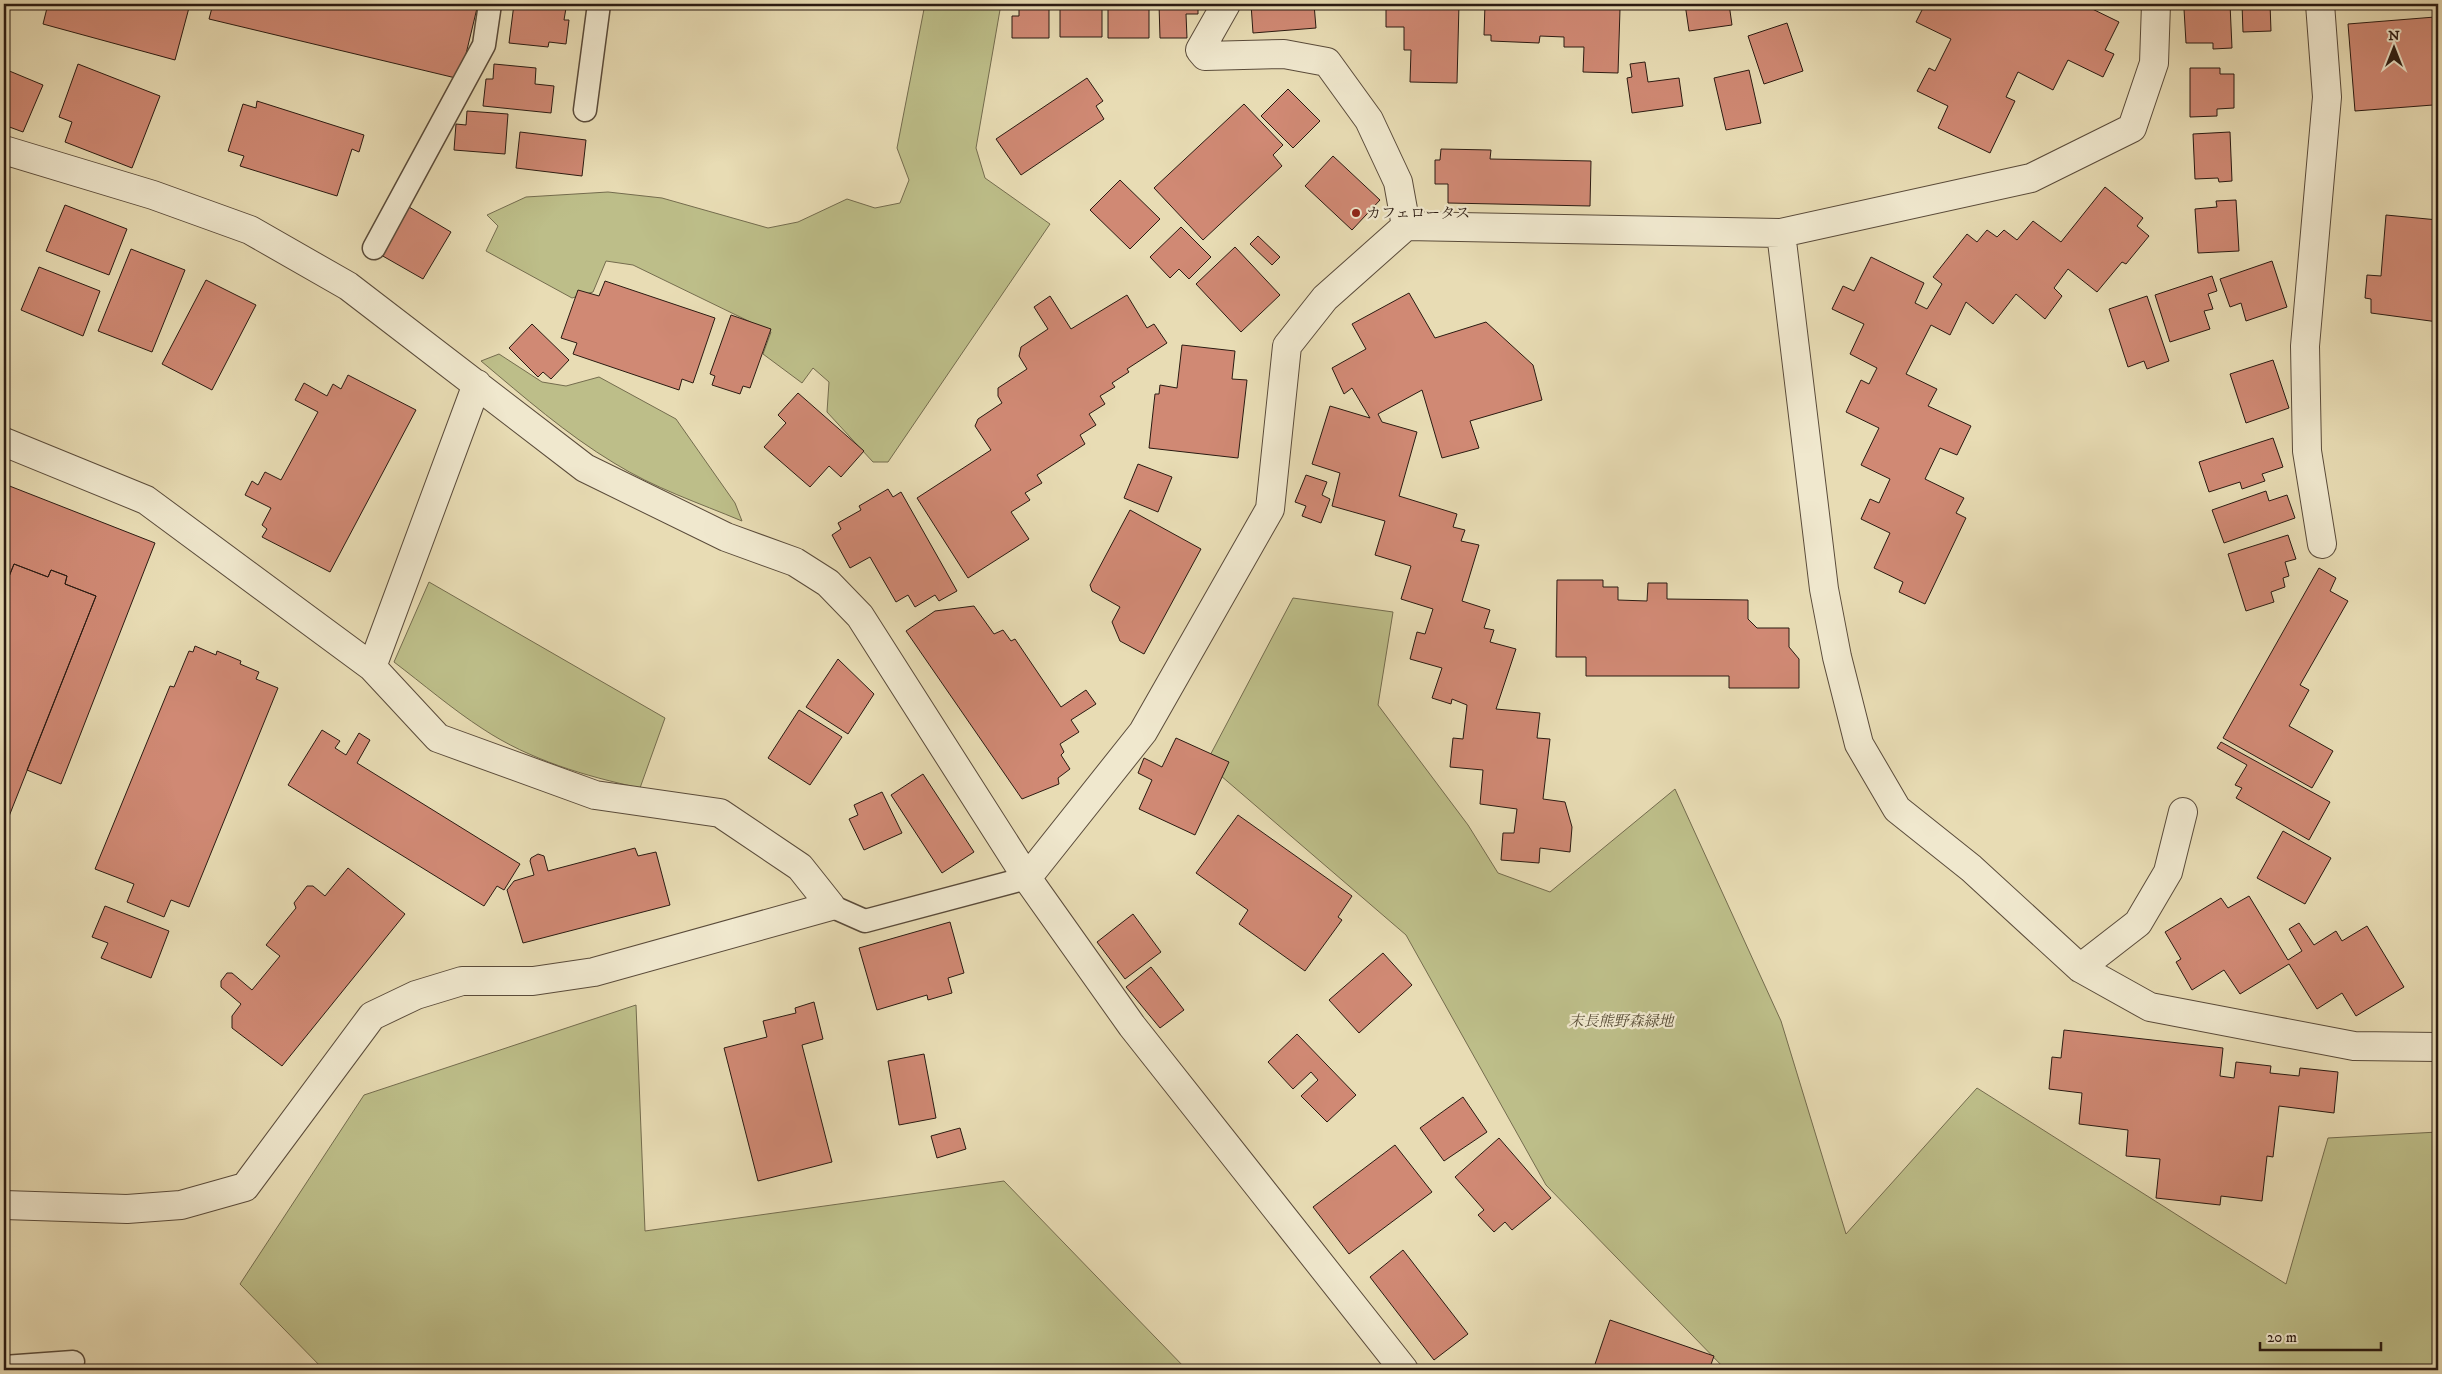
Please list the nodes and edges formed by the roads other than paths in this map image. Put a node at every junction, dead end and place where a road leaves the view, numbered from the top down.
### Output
1 (490, 4) edge
2 (599, 4) edge
3 (1226, 4) edge
4 (2156, 4) edge
5 (2320, 4) edge
6 (585, 110) dead end
7 (4, 150) edge
8 (1406, 226) junction
9 (1781, 233) junction
10 (374, 248) dead end
11 (477, 384) junction
12 (4, 442) edge
13 (2322, 544) dead end
14 (372, 667) junction
15 (2183, 812) dead end
16 (1027, 878) junction
17 (831, 906) junction
18 (2080, 968) junction
19 (2438, 1047) edge
20 (4, 1205) edge
21 (73, 1362) dead end
22 (4, 1366) edge
23 (1404, 1370) edge

1 - 10 lane
2 - 6 lane
3 - 8 street
4 - 9 street
5 - 13 street
7 - 11 street
8 - 9 street
8 - 16 street
9 - 18 street
11 - 14 street
11 - 16 street
12 - 14 street
14 - 17 street
15 - 18 street
16 - 17 lane
16 - 23 street
17 - 20 street
18 - 19 street
21 - 22 lane

